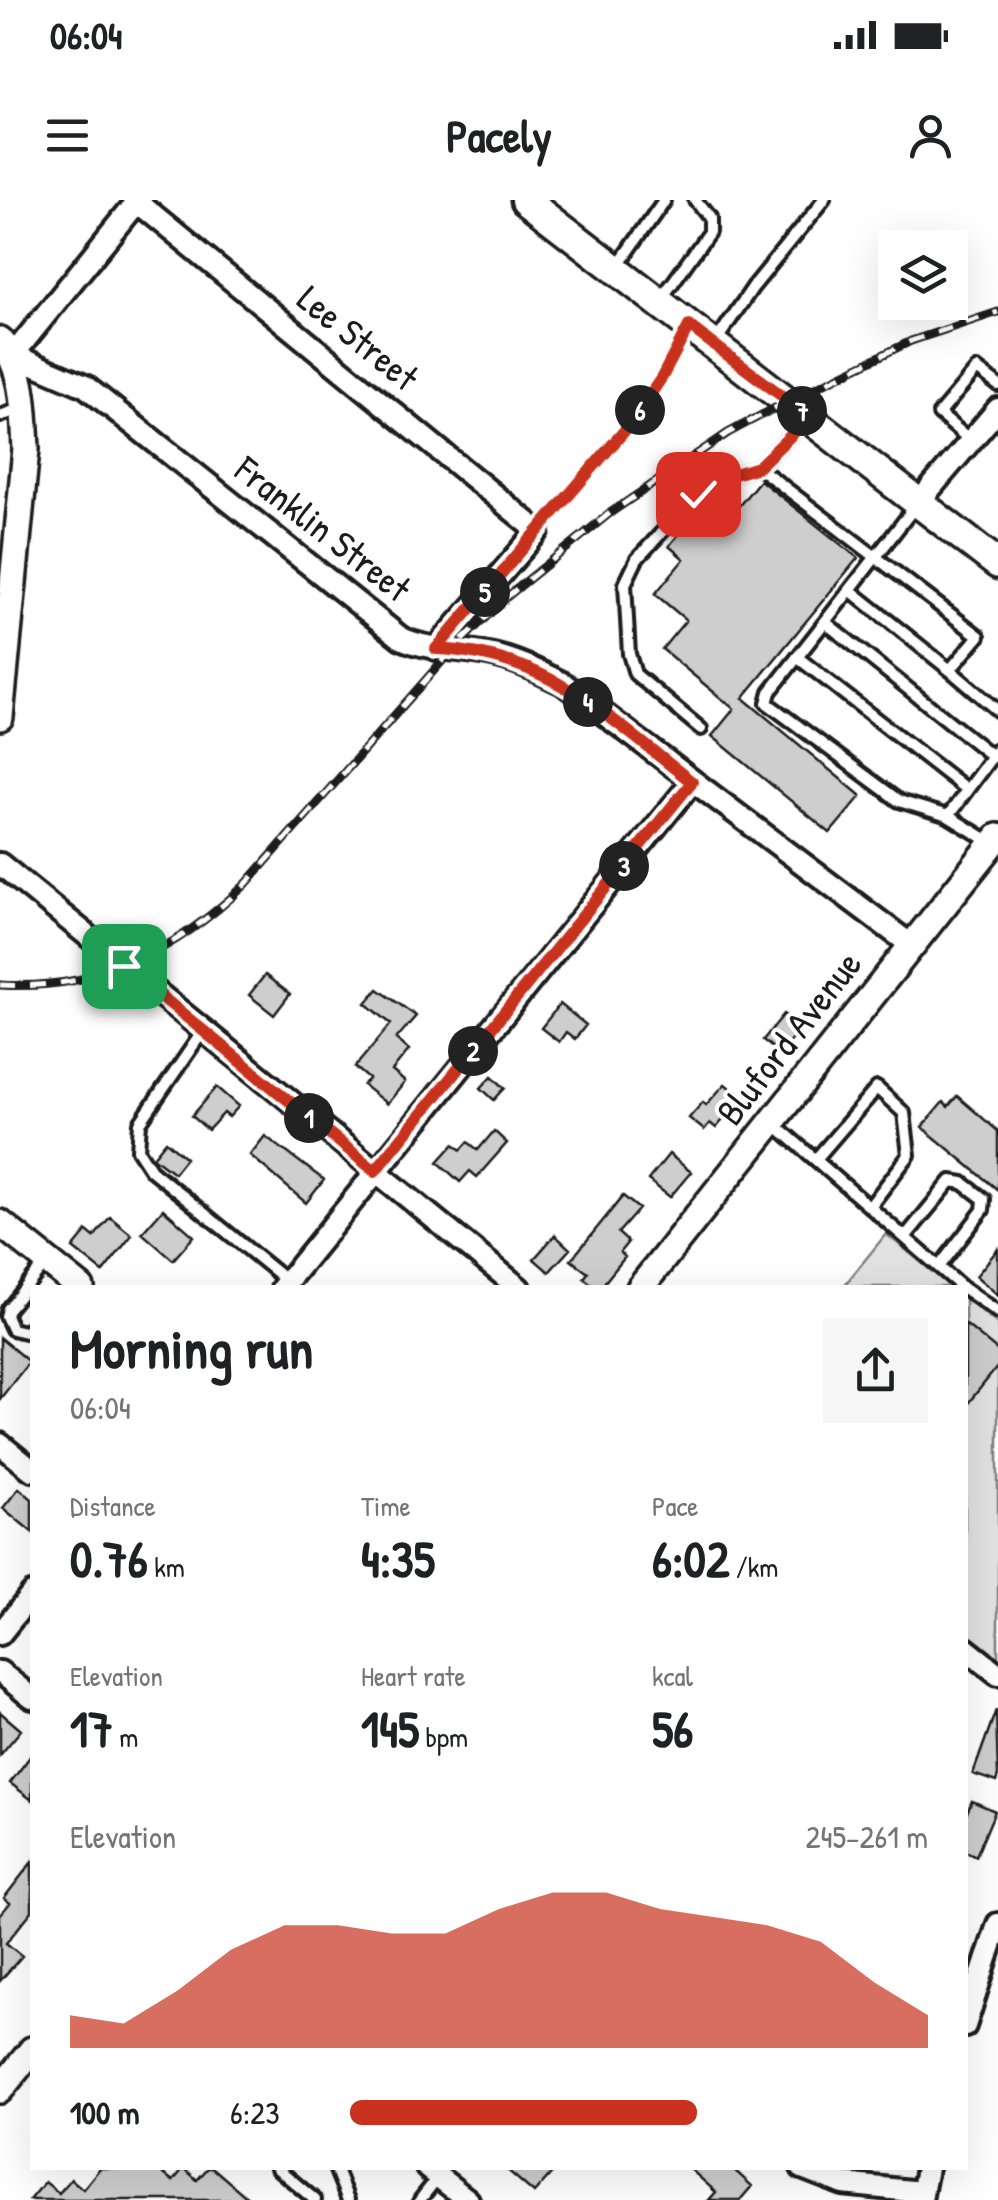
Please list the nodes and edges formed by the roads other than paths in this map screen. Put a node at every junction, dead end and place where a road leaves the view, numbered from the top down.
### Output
1 (526, 200) edge
2 (664, 200) edge
3 (695, 200) edge
4 (824, 200) edge
5 (136, 201) edge
6 (616, 270) junction
7 (659, 303) junction
8 (714, 344) junction
9 (7, 347) edge
10 (998, 385) edge
11 (998, 410) edge
12 (12, 412) edge
13 (810, 417) junction
14 (971, 441) junction
15 (758, 467) junction
16 (918, 503) junction
17 (877, 556) junction
18 (998, 564) edge
19 (850, 590) junction
20 (824, 622) junction
21 (436, 649) junction
22 (797, 656) junction
23 (950, 670) junction
24 (998, 711) edge
25 (0, 717) edge
26 (701, 729) dead end
27 (995, 752) edge
28 (692, 782) junction
29 (968, 790) junction
30 (948, 816) junction
31 (996, 842) edge
32 (0, 864) edge
33 (910, 945) junction
34 (203, 1031) junction
35 (772, 1122) junction
36 (816, 1159) junction
37 (375, 1171) junction
38 (871, 1205) junction
39 (0, 1222) edge
40 (906, 1236) junction
41 (47, 1260) junction
42 (939, 1267) junction
43 (284, 1284) edge
44 (72, 1285) edge
45 (515, 1285) edge
46 (642, 1285) edge
47 (960, 1285) edge
48 (968, 1291) edge
49 (998, 1312) edge
50 (30, 1328) edge
51 (0, 1444) edge
52 (30, 1468) edge
53 (30, 1596) edge
54 (0, 1634) edge
55 (968, 1650) edge
56 (0, 1672) edge
57 (998, 1674) edge
58 (30, 1696) edge
59 (998, 1924) edge
60 (968, 2008) edge
61 (30, 2052) edge
62 (0, 2090) edge
63 (279, 2170) edge
64 (336, 2170) edge
65 (437, 2170) edge
66 (807, 2170) edge
67 (927, 2170) edge
68 (921, 2196) edge
69 (315, 2200) edge
70 (348, 2200) edge
71 (420, 2200) edge
72 (468, 2200) edge

1 - 6 main road
2 - 6 lane
3 - 7 lane
4 - 8 lane
5 - 9 street
5 - 21 street, Lee Street
6 - 7 main road
7 - 8 main road
8 - 13 main road
9 - 12 street
9 - 21 street, Franklin Street
10 - 14 lane
11 - 14 street
12 - 25 street
13 - 15 lane
13 - 16 main road
14 - 16 street
15 - 17 lane
15 - 26 lane
16 - 17 lane
16 - 18 main road
17 - 19 lane
17 - 23 lane
19 - 20 lane
19 - 23 lane
20 - 22 lane
20 - 27 lane
21 - 28 street, Franklin Street
22 - 29 lane
22 - 30 lane
23 - 24 lane
27 - 29 lane
28 - 33 street, Franklin Street
28 - 37 street
29 - 30 lane
30 - 31 lane
31 - 33 street, Bluford Avenue
32 - 34 street
33 - 35 street, Bluford Avenue
34 - 37 street
34 - 43 lane
35 - 36 lane
35 - 46 street, Bluford Avenue
36 - 38 lane
36 - 38 lane
37 - 43 street
37 - 45 street
38 - 40 lane
39 - 41 street
40 - 42 lane
40 - 42 lane
41 - 44 street
41 - 50 lane
42 - 47 lane
48 - 49 lane
51 - 52 street
53 - 54 street
55 - 57 street
56 - 58 street
59 - 60 street
61 - 62 street
63 - 69 lane
64 - 70 lane
65 - 71 lane
65 - 72 street
66 - 68 street
67 - 68 street

